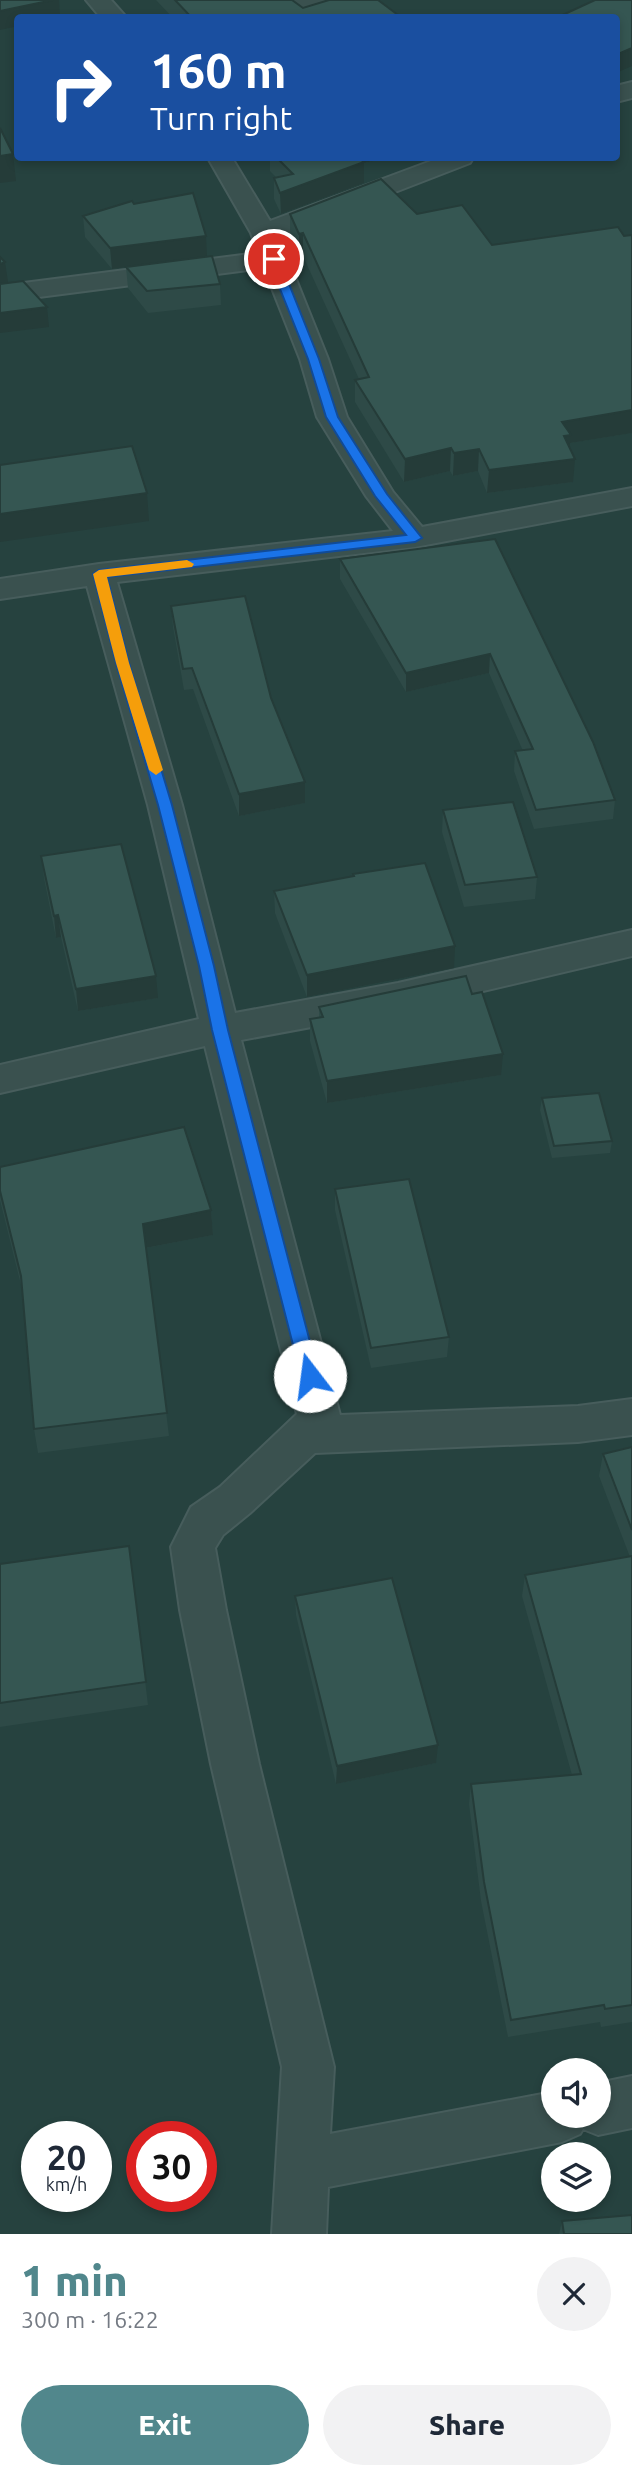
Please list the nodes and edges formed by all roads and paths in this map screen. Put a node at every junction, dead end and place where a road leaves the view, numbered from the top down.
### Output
1 (98, 0) edge
2 (317, 0) edge
3 (111, 14) edge
4 (274, 14) edge
5 (222, 161) edge
6 (454, 161) edge
7 (269, 246) junction
8 (0, 294) edge
9 (632, 497) edge
10 (415, 538) junction
11 (99, 574) junction
12 (0, 589) edge
13 (632, 943) edge
14 (220, 1030) junction
15 (0, 1079) edge
16 (632, 1418) edge
17 (305, 1436) junction
18 (632, 2102) edge
19 (611, 2106) edge
20 (541, 2120) edge
21 (301, 2166) junction
22 (299, 2234) edge

1 - 3 street
2 - 4 street
5 - 7 street
6 - 7 street
7 - 8 street
7 - 10 street
9 - 10 street
10 - 11 street
11 - 12 street
11 - 14 street
13 - 14 street
14 - 15 street
14 - 17 street
16 - 17 street
17 - 21 street
18 - 19 street
20 - 21 street
21 - 22 street

